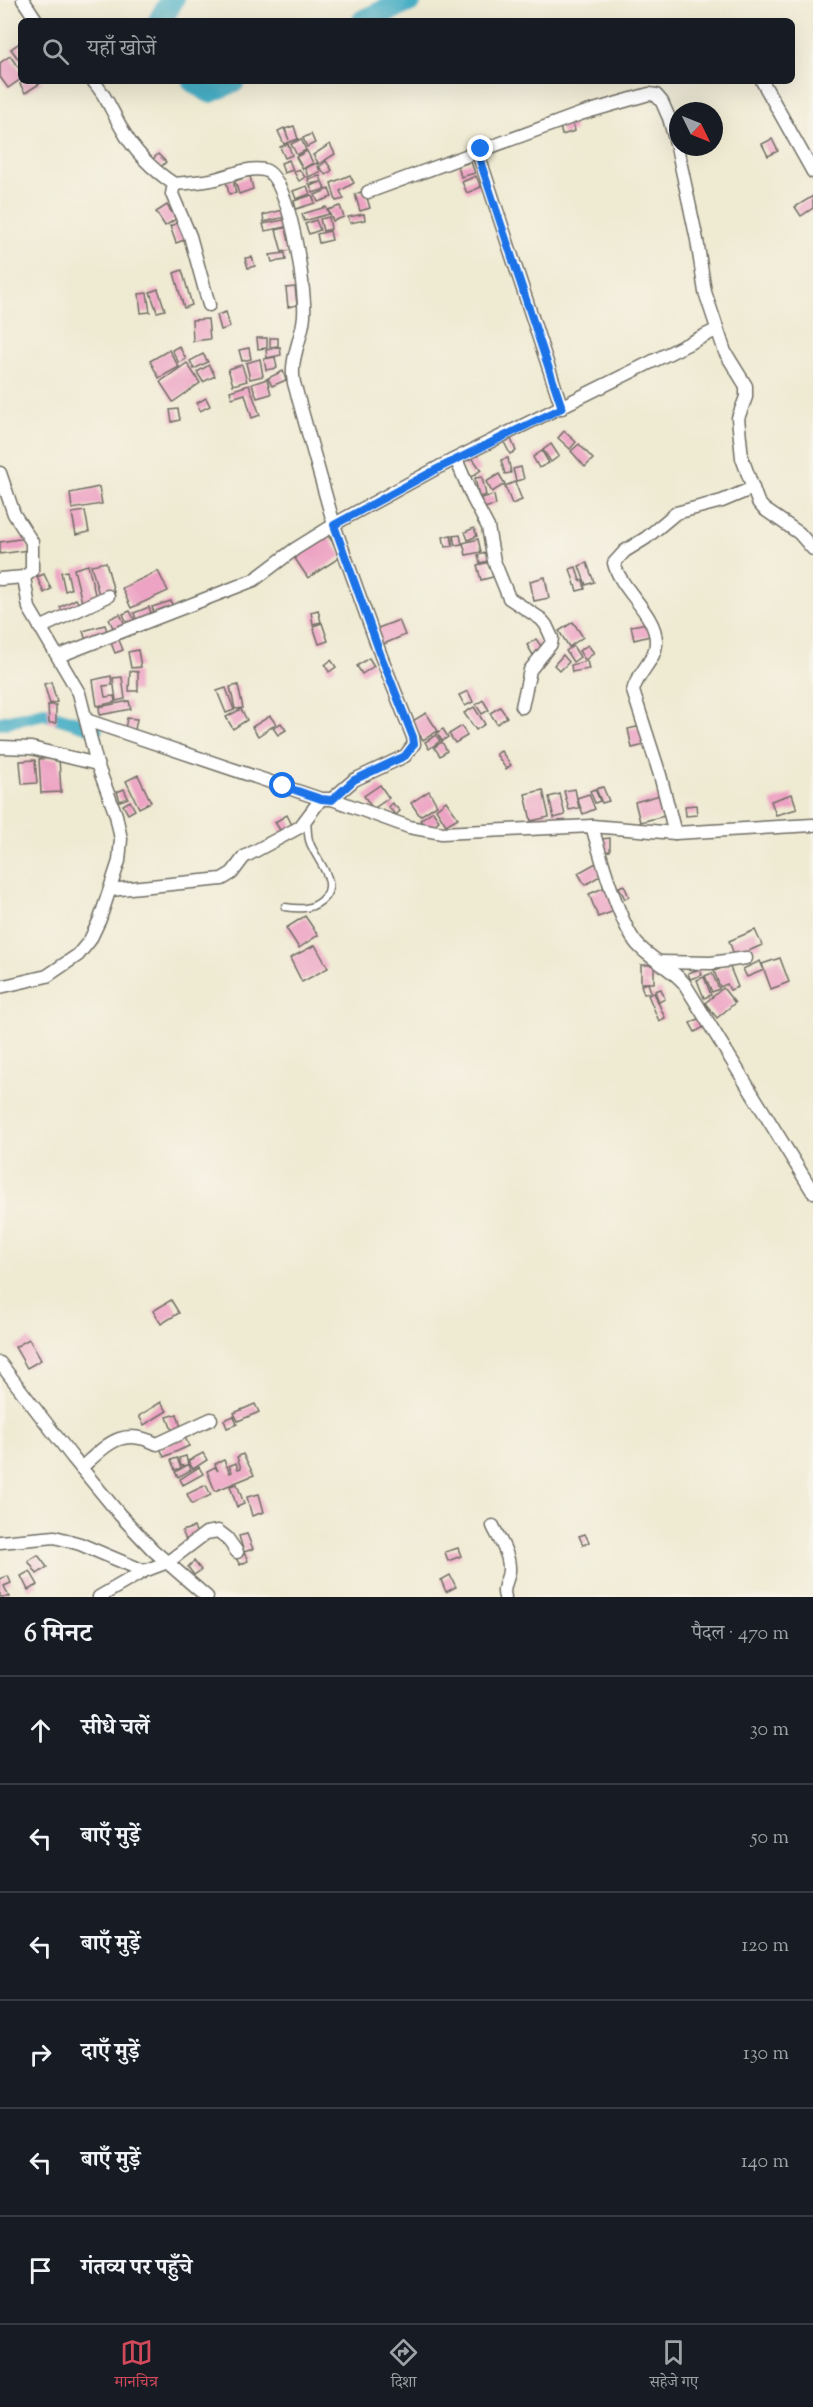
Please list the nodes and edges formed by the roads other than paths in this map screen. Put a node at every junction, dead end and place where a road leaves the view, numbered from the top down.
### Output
1 (23, 0) edge
2 (35, 18) edge
3 (96, 84) edge
4 (764, 84) edge
5 (477, 150) junction
6 (813, 172) edge
7 (174, 184) junction
8 (368, 192) dead end
9 (209, 305) dead end
10 (716, 330) junction
11 (562, 408) junction
12 (456, 459) junction
13 (0, 473) edge
14 (753, 488) junction
15 (334, 525) junction
16 (813, 549) edge
17 (24, 577) junction
18 (0, 579) edge
19 (108, 596) dead end
20 (40, 628) junction
21 (59, 656) junction
22 (522, 706) dead end
23 (86, 720) junction
24 (0, 747) edge
25 (96, 760) junction
26 (318, 807) junction
27 (813, 825) edge
28 (593, 830) junction
29 (675, 833) junction
30 (110, 890) junction
31 (285, 907) dead end
32 (746, 958) dead end
33 (660, 962) junction
34 (0, 987) edge
35 (813, 1192) edge
36 (0, 1363) edge
37 (211, 1419) dead end
38 (81, 1468) junction
39 (493, 1526) dead end
40 (0, 1542) edge
41 (237, 1552) dead end
42 (168, 1563) junction
43 (144, 1571) junction
44 (105, 1595) edge
45 (207, 1597) edge
46 (505, 1597) edge

1 - 2 street
3 - 7 street
4 - 6 street
5 - 8 street
5 - 10 street
5 - 11 street
7 - 9 street
7 - 15 street
10 - 11 street
10 - 14 street
11 - 12 street
12 - 15 street
12 - 22 street
13 - 17 street
14 - 16 street
14 - 29 street
15 - 21 street
15 - 26 street
17 - 18 street
17 - 20 street
19 - 20 street
20 - 21 street
21 - 23 street
23 - 25 street
23 - 26 street
24 - 25 street
25 - 30 street
26 - 28 street
26 - 30 street
26 - 31 lane
27 - 29 street
28 - 29 street
28 - 33 street
30 - 34 street
32 - 33 street
33 - 35 street
36 - 38 street
37 - 38 street
38 - 42 street
39 - 46 street
40 - 43 street
41 - 42 street
42 - 43 street
42 - 45 street
43 - 44 street

